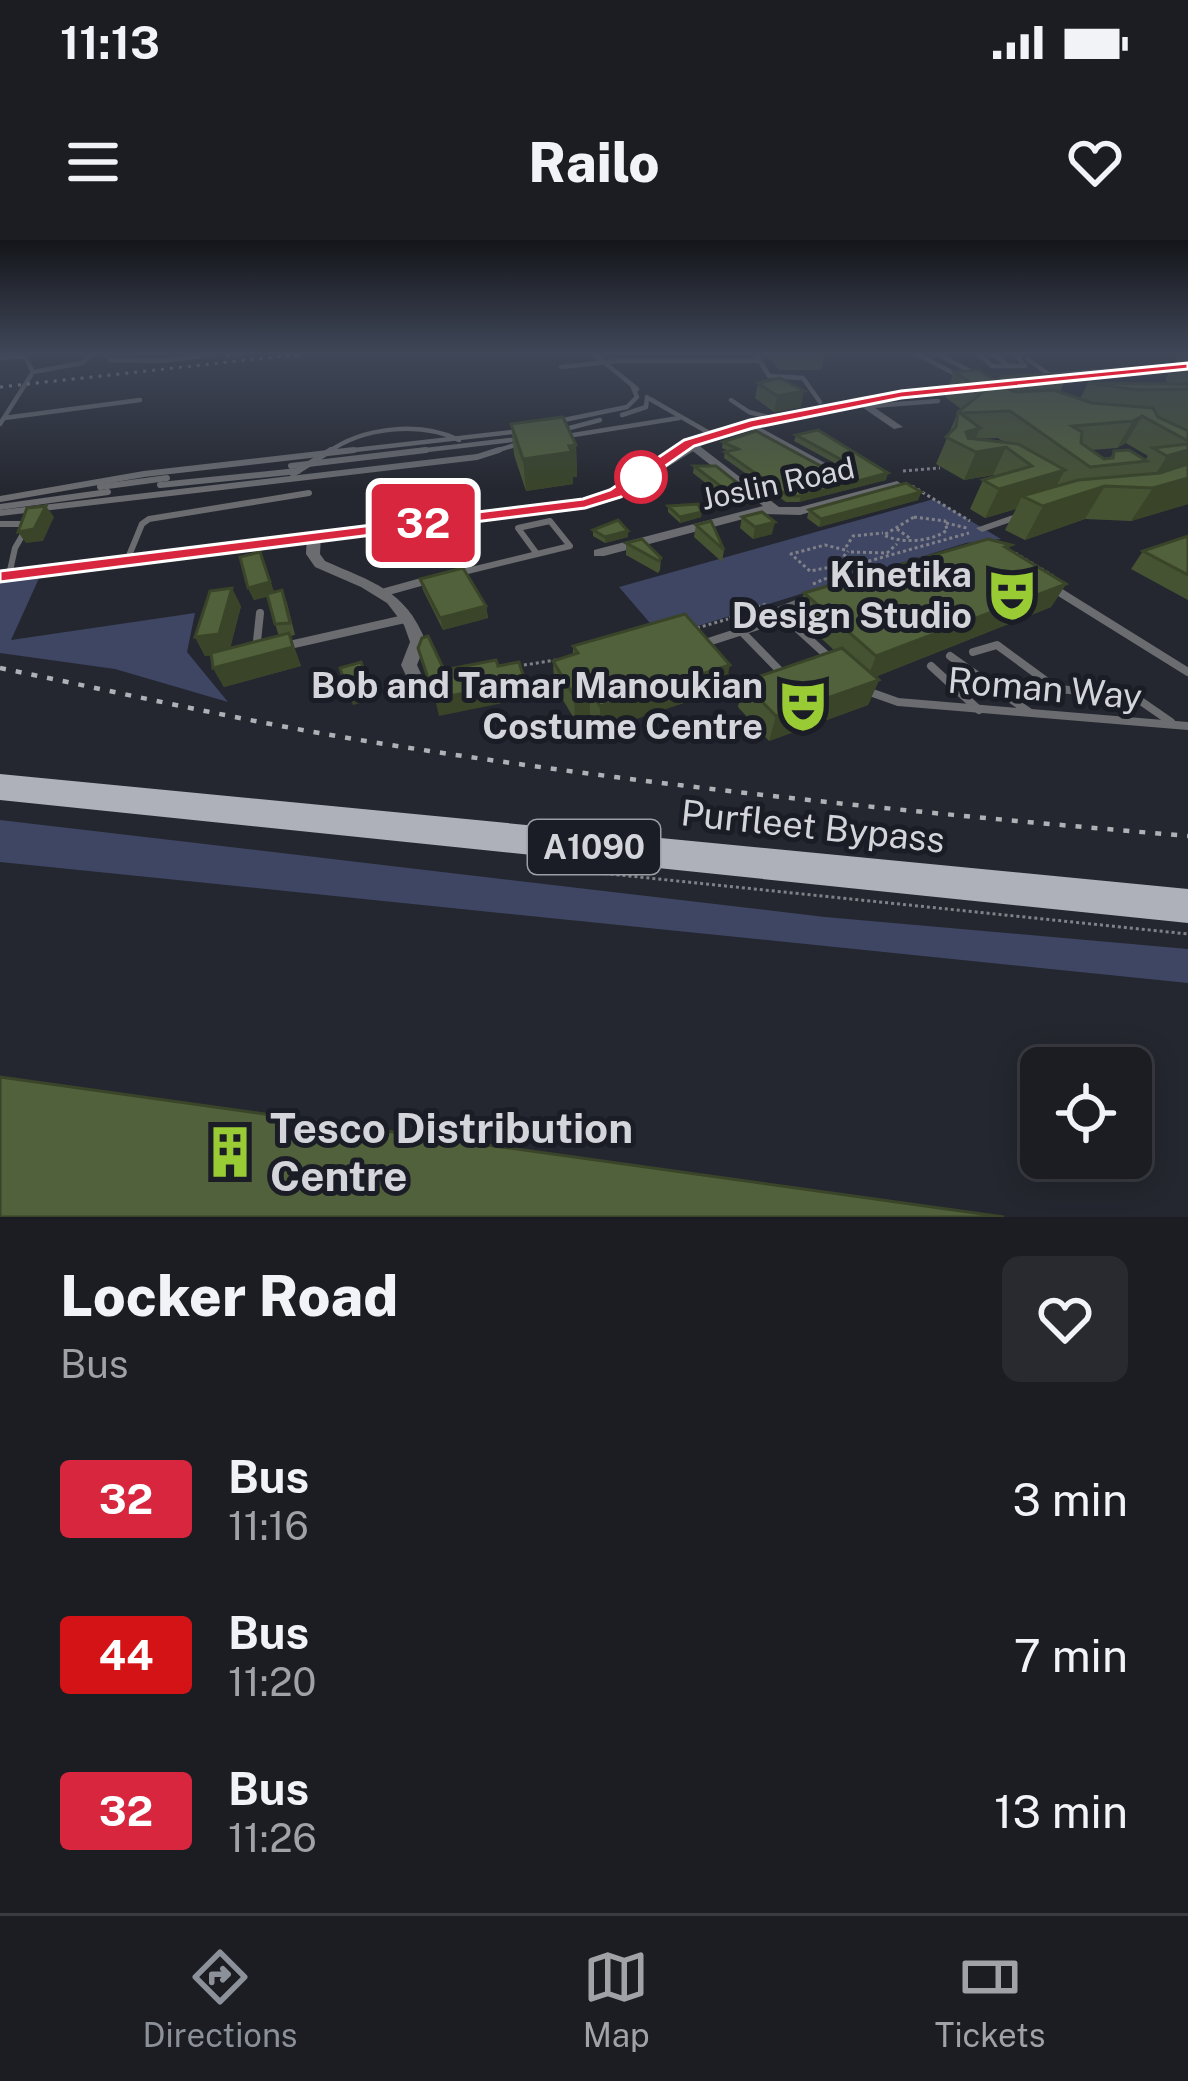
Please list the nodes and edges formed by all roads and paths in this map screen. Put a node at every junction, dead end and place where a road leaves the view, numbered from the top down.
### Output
1 (634, 400) edge
2 (647, 400) edge
3 (651, 400) edge
4 (731, 400) dead end
5 (818, 400) edge
6 (891, 400) edge
7 (938, 400) dead end
8 (820, 403) dead end
9 (865, 404) junction
10 (4, 418) edge
11 (680, 418) junction
12 (775, 419) junction
13 (550, 423) edge
14 (750, 424) junction
15 (898, 427) dead end
16 (711, 434) junction
17 (541, 435) edge
18 (523, 437) junction
19 (550, 440) edge
20 (689, 443) junction
21 (466, 444) junction
22 (502, 444) junction
23 (484, 451) junction
24 (318, 461) junction
25 (953, 465) edge
26 (834, 472) edge
27 (299, 473) junction
28 (272, 474) junction
29 (252, 481) junction
30 (900, 482) junction
31 (263, 484) junction
32 (309, 493) dead end
33 (0, 505) edge
34 (59, 506) junction
35 (774, 509) junction
36 (1043, 509) edge
37 (946, 523) junction
38 (0, 524) edge
39 (982, 528) joint
40 (897, 529) junction
41 (884, 533) junction
42 (314, 535) junction
43 (910, 539) junction
44 (938, 539) junction
45 (897, 542) junction
46 (847, 550) junction
47 (537, 554) junction
48 (599, 554) dead end
49 (888, 554) junction
50 (128, 558) junction
51 (4, 576) edge
52 (1036, 578) edge
53 (804, 588) edge
54 (385, 592) junction
55 (827, 593) edge
56 (764, 605) dead end
57 (785, 612) junction
58 (260, 613) dead end
59 (409, 618) junction
60 (741, 631) junction
61 (973, 652) dead end
62 (950, 656) dead end
63 (575, 657) edge
64 (931, 666) dead end
65 (509, 668) edge
66 (820, 668) edge
67 (1188, 672) edge
68 (804, 674) edge
69 (415, 678) dead end
70 (788, 679) junction
71 (863, 688) edge
72 (979, 710) junction
73 (1032, 714) junction
74 (1182, 726) edge
75 (0, 787) edge
76 (521, 864) dead end
77 (1188, 906) edge
78 (1188, 934) edge

1 - 13 lane
2 - 17 lane
3 - 11 lane
4 - 12 lane
5 - 8 lane
6 - 9 street
7 - 9 lane
9 - 12 street
9 - 15 street
10 - 10 lane
11 - 16 lane
11 - 19 lane
12 - 14 street
14 - 16 street
14 - 26 street
16 - 20 street
18 - 21 lane
18 - 21 lane
18 - 22 lane
18 - 23 lane
18 - 31 lane
20 - 35 street
20 - 42 street
21 - 22 lane
21 - 23 lane
21 - 24 lane
21 - 24 lane
21 - 24 lane
22 - 23 lane
23 - 27 lane
24 - 27 lane
24 - 28 lane
24 - 33 lane
25 - 30 path
27 - 28 lane
27 - 29 lane
28 - 33 lane
29 - 31 lane
29 - 34 lane
30 - 35 street, Joslin Road
30 - 39 path
31 - 34 lane
32 - 50 lane
33 - 34 lane
35 - 48 street, Joslin Road
36 - 39 street
37 - 40 path
37 - 44 path
37 - 44 path
38 - 51 lane
40 - 41 path
40 - 43 path
41 - 45 path
41 - 46 path
42 - 50 street
42 - 54 street
43 - 44 path
43 - 45 path
44 - 49 path
45 - 49 path
46 - 46 path
46 - 49 path
47 - 47 lane
47 - 54 lane
49 - 53 path
50 - 51 street
52 - 67 lane
54 - 59 street
55 - 57 lane
56 - 60 path
57 - 60 lane
57 - 66 lane
58 - 59 lane
59 - 69 street
60 - 70 lane
60 - 70 lane
61 - 74 lane
62 - 73 lane
63 - 65 path
64 - 72 lane
68 - 70 lane
71 - 72 lane, Roman Way
72 - 73 lane, Roman Way
73 - 74 lane, Roman Way
75 - 77 main road, Purfleet Bypass / A1090
76 - 78 path

